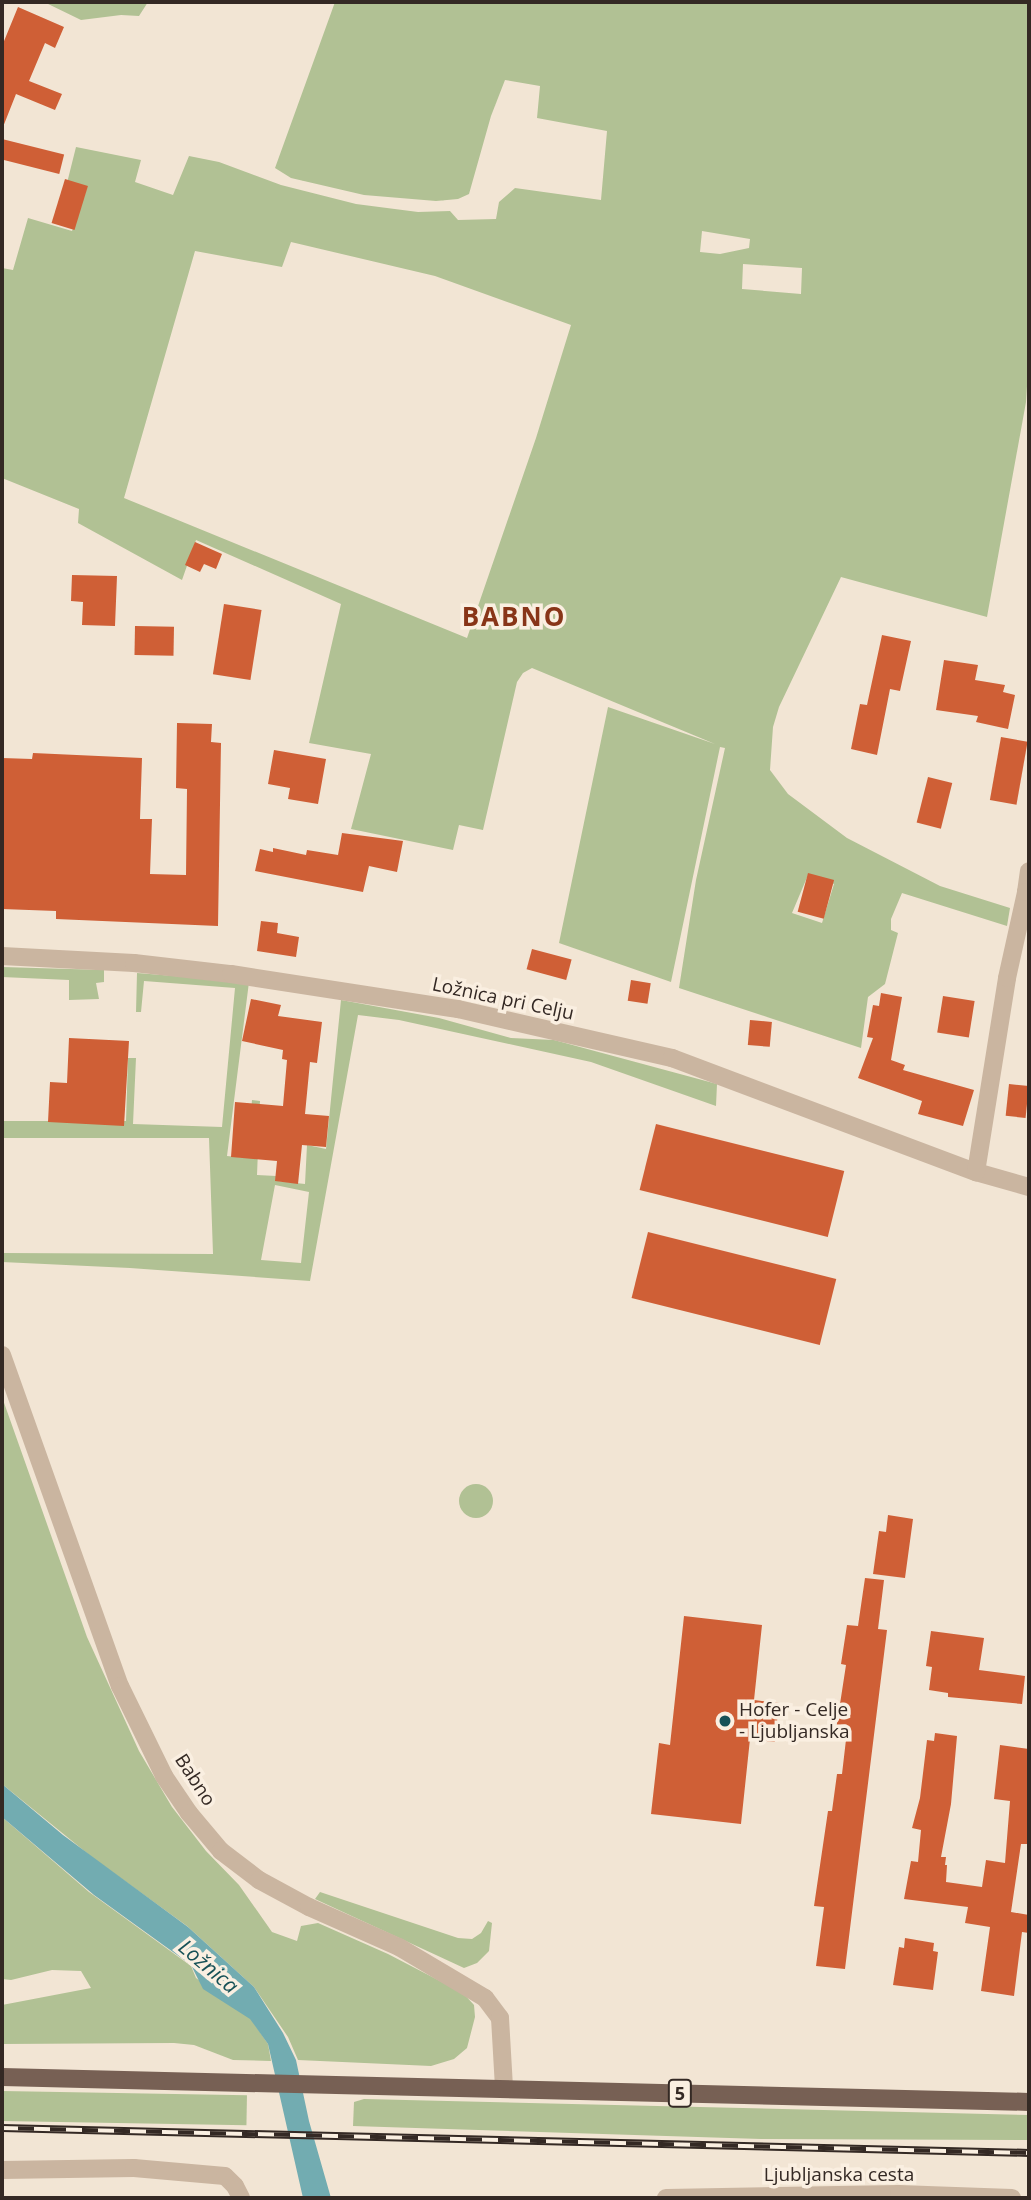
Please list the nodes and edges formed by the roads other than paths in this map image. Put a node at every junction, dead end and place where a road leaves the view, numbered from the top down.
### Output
1 (1029, 871) edge
2 (1028, 892) edge
3 (2, 956) edge
4 (976, 1172) junction
5 (1029, 1186) edge
6 (2, 1355) edge
7 (2, 2077) edge
8 (504, 2088) junction
9 (1029, 2102) edge
10 (2, 2169) edge
11 (241, 2198) edge
12 (666, 2198) edge
13 (1012, 2198) edge

1 - 2 street
2 - 4 street
3 - 4 street, Ložnica pri Celju
4 - 5 street, Ložnica pri Celju
6 - 8 street, Babno
7 - 8 main road, 5
8 - 9 main road, 5
10 - 11 street
12 - 13 street, Ljubljanska cesta

